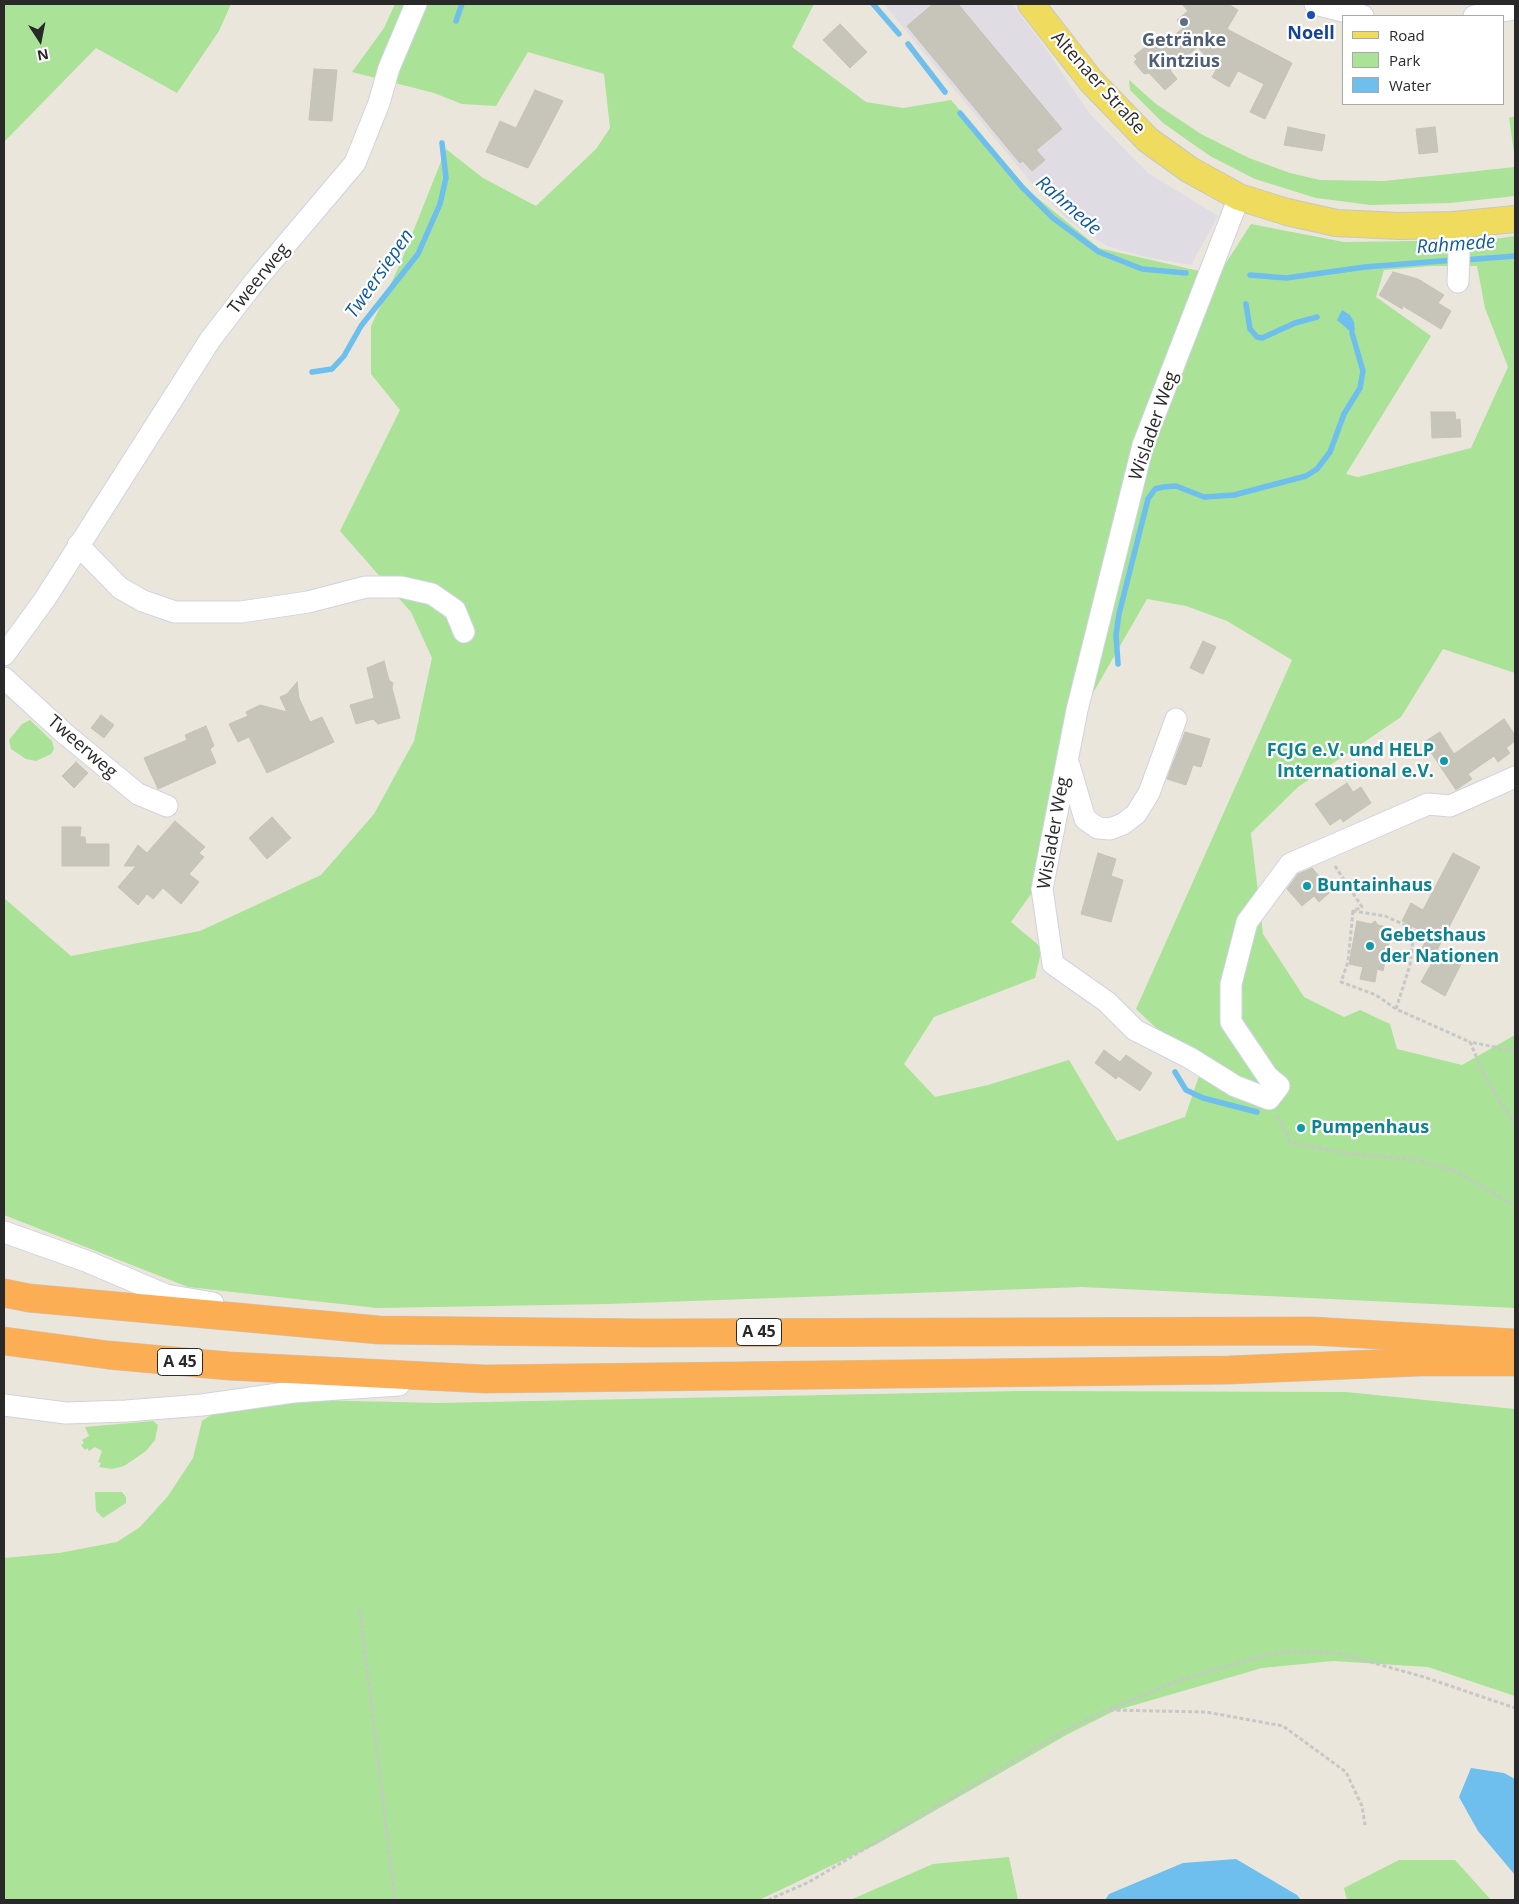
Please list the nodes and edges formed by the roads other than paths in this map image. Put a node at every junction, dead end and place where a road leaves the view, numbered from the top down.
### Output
1 (416, 4) edge
2 (1031, 4) edge
3 (1315, 4) edge
4 (1515, 9) edge
5 (1359, 15) edge
6 (1480, 15) edge
7 (1239, 197) junction
8 (1515, 219) edge
9 (1453, 225) junction
10 (1459, 267) dead end
11 (78, 545) junction
12 (464, 632) dead end
13 (4, 655) edge
14 (4, 678) edge
15 (1176, 719) dead end
16 (1068, 760) junction
17 (1515, 777) edge
18 (167, 806) dead end
19 (4, 1232) edge
20 (4, 1293) edge
21 (378, 1330) junction
22 (4, 1341) edge
23 (1515, 1342) edge
24 (1515, 1362) edge
25 (485, 1379) junction
26 (4, 1405) edge

1 - 11 street, Tweerweg
2 - 7 main road, Altenaer Straße
3 - 5 street
4 - 6 street
7 - 9 main road, Altenaer Straße
7 - 16 street, Wislader Weg
8 - 9 main road, Altenaer Straße
9 - 10 street
11 - 12 street
11 - 13 street, Tweerweg
14 - 18 street, Tweerweg
15 - 16 street
16 - 17 street, Wislader Weg
19 - 21 street
20 - 21 highway, A 45
21 - 23 highway, A 45
22 - 25 highway, A 45
24 - 25 highway, A 45
25 - 26 street

